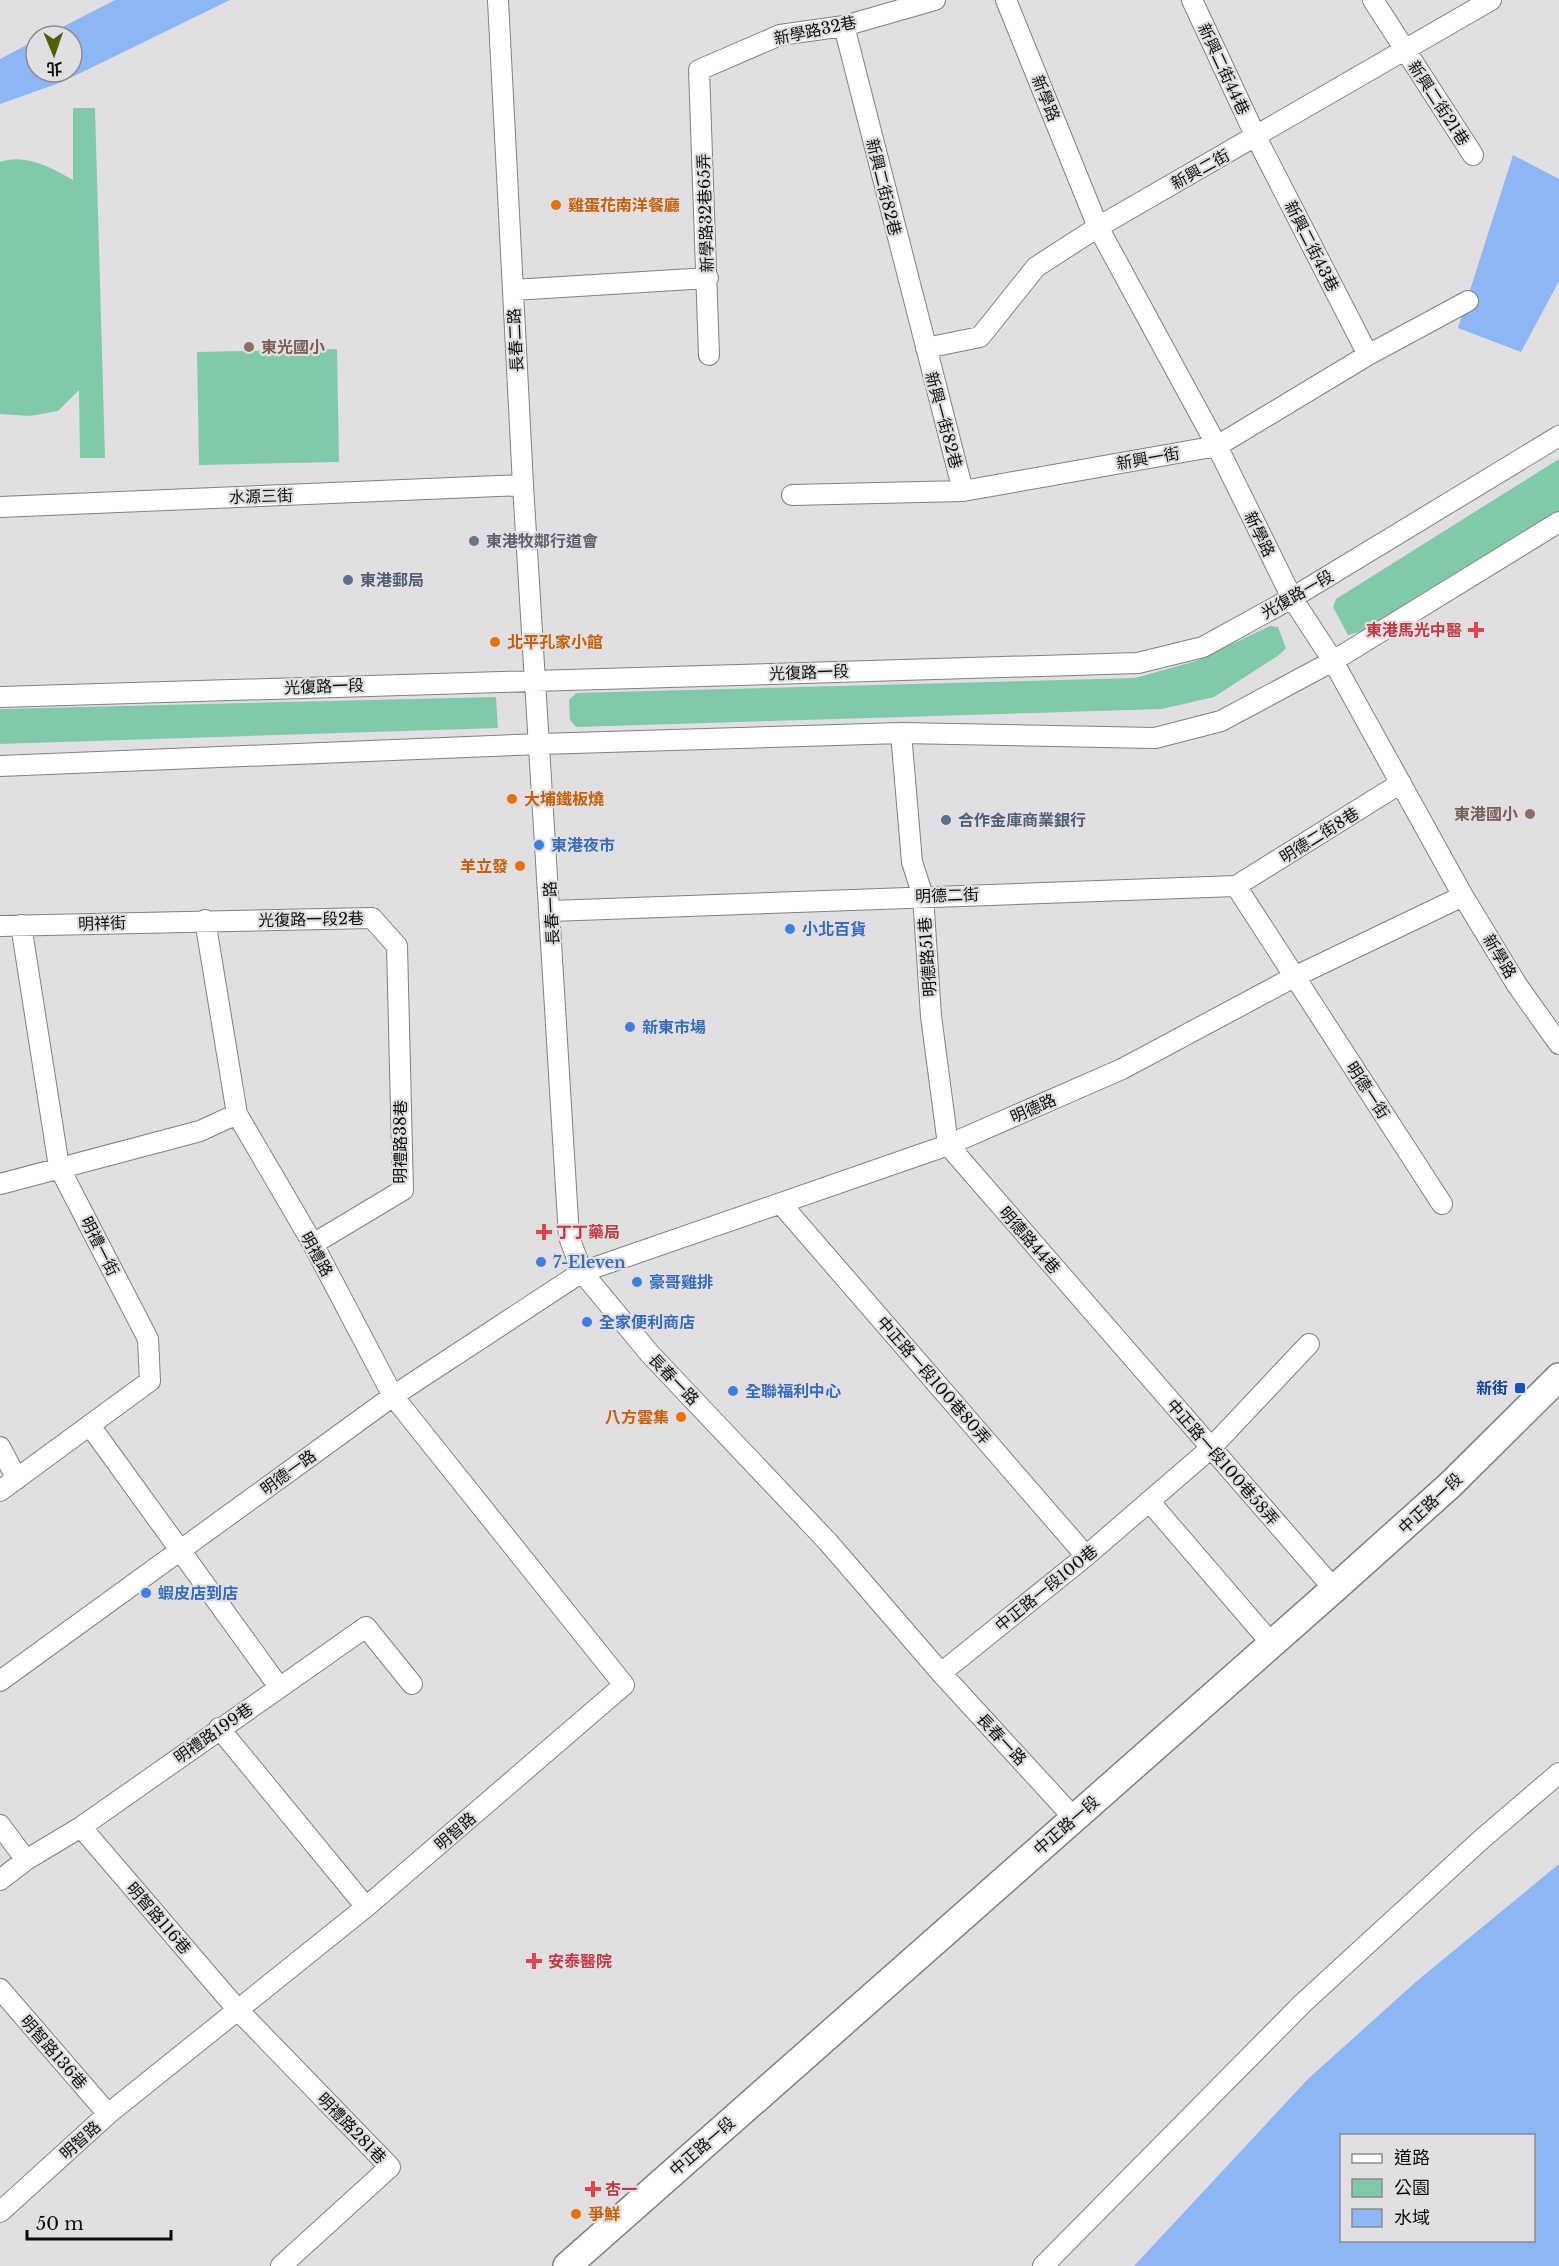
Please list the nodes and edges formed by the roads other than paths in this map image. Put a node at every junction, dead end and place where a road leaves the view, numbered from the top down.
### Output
1 (498, 0) edge
2 (935, 0) edge
3 (1006, 0) edge
4 (1192, 0) edge
5 (1373, 0) edge
6 (1491, 0) edge
7 (844, 26) junction
8 (1405, 51) junction
9 (699, 70) joint
10 (1256, 137) junction
11 (1473, 155) dead end
12 (1098, 227) junction
13 (708, 278) junction
14 (513, 290) junction
15 (1468, 301) dead end
16 (926, 348) junction
17 (709, 355) dead end
18 (1368, 355) junction
19 (1559, 436) edge
20 (1217, 446) junction
21 (523, 485) junction
22 (963, 491) junction
23 (792, 495) dead end
24 (0, 507) edge
25 (1559, 522) edge
26 (1292, 598) junction
27 (1333, 661) junction
28 (535, 680) junction
29 (0, 697) edge
30 (901, 733) junction
31 (540, 744) junction
32 (0, 766) edge
33 (1401, 783) junction
34 (1236, 886) junction
35 (923, 896) junction
36 (1463, 896) junction
37 (551, 911) junction
38 (205, 920) junction
39 (21, 925) junction
40 (0, 926) edge
41 (1294, 977) junction
42 (1559, 1044) edge
43 (399, 1063) joint
44 (237, 1114) junction
45 (948, 1145) junction
46 (59, 1167) junction
47 (0, 1184) edge
48 (1442, 1204) dead end
49 (782, 1205) junction
50 (313, 1244) junction
51 (582, 1272) junction
52 (1112, 1334) joint
53 (1309, 1344) dead end
54 (1559, 1377) edge
55 (393, 1396) junction
56 (91, 1427) junction
57 (0, 1447) edge
58 (1211, 1448) junction
59 (16, 1479) junction
60 (0, 1491) edge
61 (1149, 1501) junction
62 (181, 1550) junction
63 (1086, 1556) junction
64 (1334, 1589) junction
65 (1272, 1644) junction
66 (941, 1673) junction
67 (0, 1681) edge
68 (412, 1684) dead end
69 (279, 1687) junction
70 (219, 1728) junction
71 (1559, 1773) edge
72 (1074, 1818) junction
73 (0, 1825) edge
74 (81, 1827) junction
75 (26, 1860) junction
76 (0, 1880) edge
77 (366, 1907) junction
78 (0, 1989) edge
79 (237, 2009) junction
80 (108, 2114) junction
81 (0, 2212) edge
82 (281, 2266) edge
83 (567, 2266) edge
84 (1043, 2266) edge

1 - 14 street, 長春二路
2 - 7 street, 新學路32巷
3 - 12 street, 新學路
4 - 10 street, 新興二街44巷
5 - 8 street, 新興二街21巷
6 - 8 street, 新興二街
7 - 9 street, 新學路32巷
7 - 16 street, 新興二街82巷
8 - 10 street, 新興二街
8 - 11 street, 新興二街21巷
9 - 13 street, 新學路32巷65弄
10 - 12 street, 新興二街
10 - 18 street, 新興二街43巷
12 - 16 street, 新興二街
12 - 20 street, 新學路
13 - 14 street
13 - 17 street, 新學路32巷65弄
14 - 21 street, 長春二路
15 - 18 street, 新興一街
16 - 22 street, 新興一街82巷
18 - 20 street, 新興一街
19 - 26 street, 光復路一段
20 - 22 street, 新興一街
20 - 26 street, 新學路
21 - 24 street, 水源三街
21 - 28 street, 長春二路
22 - 23 street, 新興一街
25 - 27 street
26 - 27 street, 新學路
26 - 28 street, 光復路一段
27 - 30 street
27 - 33 street, 新學路
28 - 29 street, 光復路一段
28 - 31 street, 長春一路
30 - 31 street
30 - 35 street, 明德路51巷
31 - 32 street
31 - 37 street, 長春一路
33 - 34 street, 明德二街8巷
33 - 36 street, 新學路
34 - 35 street, 明德二街
34 - 41 street
35 - 37 street, 明德二街
35 - 45 street, 明德路51巷
36 - 41 street, 明德路
36 - 42 street, 新學路
37 - 51 street, 長春一路
38 - 39 street, 明祥街
38 - 43 street, 光復路一段2巷
38 - 44 street, 明禮路
39 - 40 street, 明祥街
39 - 46 street, 明禮一街
41 - 45 street, 明德路
41 - 48 street, 明德一街
43 - 50 street, 明禮路38巷
44 - 46 street
44 - 50 street, 明禮路
45 - 49 street, 明德路
45 - 52 street, 明德路44巷
46 - 47 street
46 - 56 street, 明禮一街
49 - 51 street, 明德路
49 - 63 street, 中正路一段100巷80弄
50 - 55 street, 明禮路
51 - 55 street, 明德一路
51 - 66 street, 長春一路
52 - 58 street, 中正路一段100巷58弄
53 - 58 street, 中正路一段100巷
54 - 64 main road, 中正路一段
55 - 62 street, 明德一路
55 - 77 street, 明智路
56 - 59 street, 明禮一街
56 - 62 street
57 - 59 street
58 - 61 street, 中正路一段100巷
58 - 64 street, 中正路一段100巷58弄
59 - 60 street, 明禮一街
61 - 63 street, 中正路一段100巷
61 - 65 street
62 - 67 street, 明德一路
62 - 69 street
63 - 66 street, 中正路一段100巷
64 - 65 main road, 中正路一段
65 - 72 main road, 中正路一段
66 - 72 street, 長春一路
68 - 69 street, 明禮路199巷
69 - 70 street, 明禮路199巷
70 - 74 street, 明禮路199巷
70 - 77 street
71 - 84 street
72 - 83 main road, 中正路一段
73 - 75 street
74 - 75 street, 明禮路199巷
74 - 79 street, 明智路116巷
75 - 76 street, 明禮路199巷
77 - 79 street, 明智路
78 - 80 street, 明智路136巷
79 - 80 street, 明智路
79 - 82 street, 明禮路281巷
80 - 81 street, 明智路

